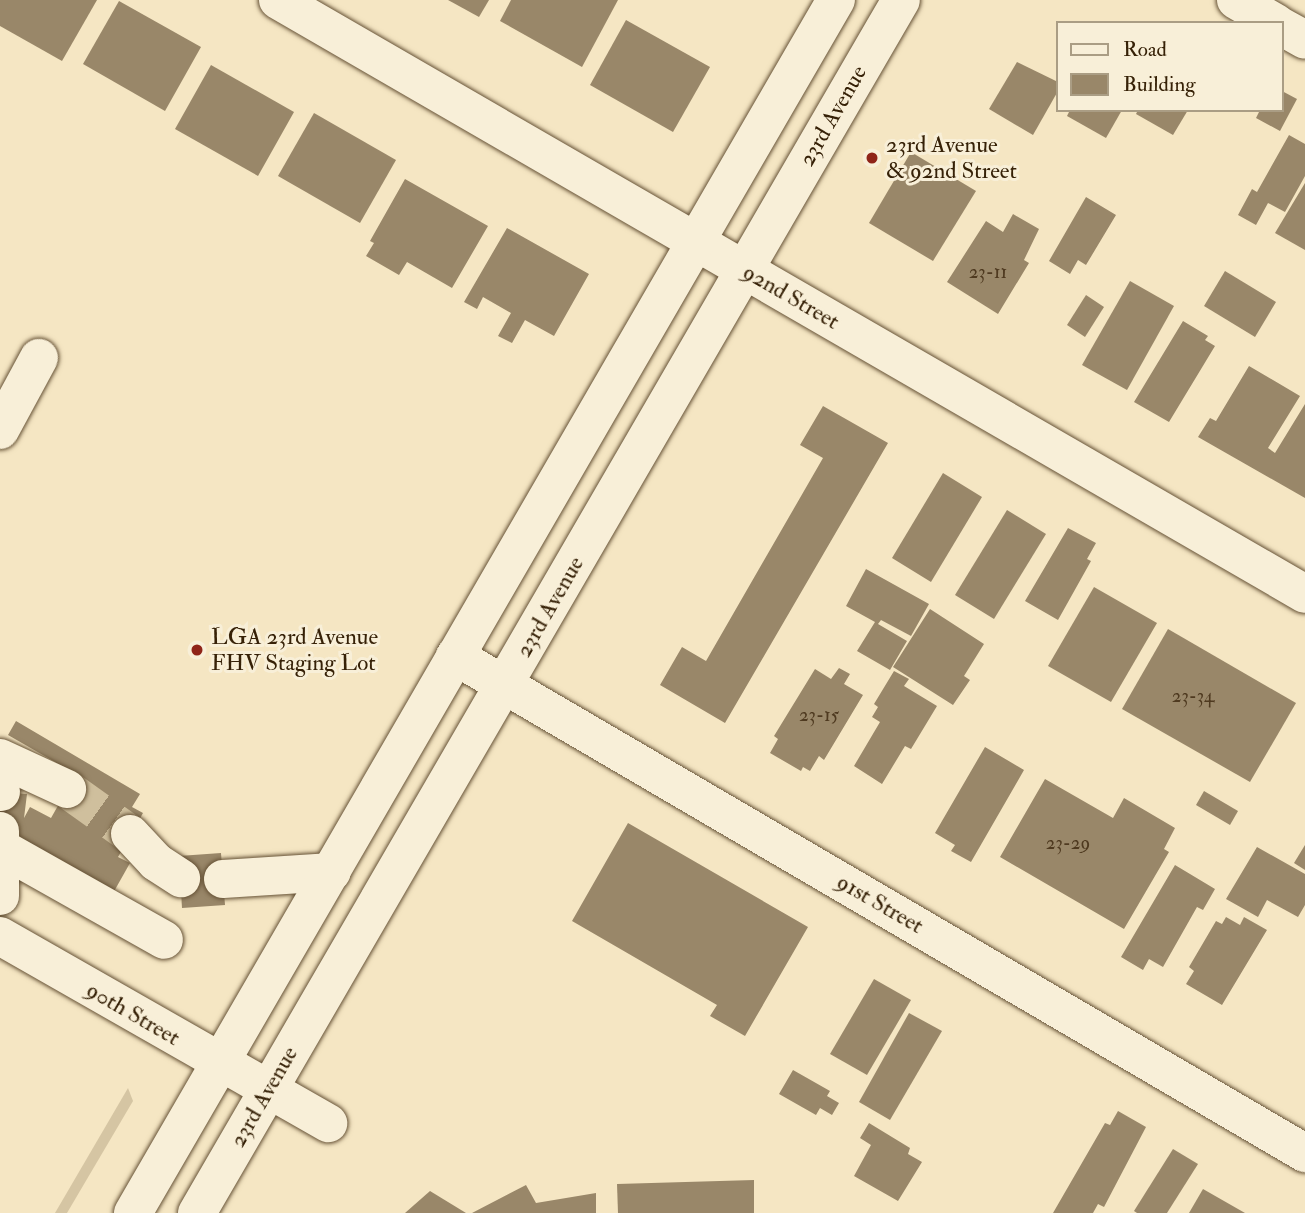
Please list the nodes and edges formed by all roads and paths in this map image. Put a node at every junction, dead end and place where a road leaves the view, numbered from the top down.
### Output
1 (278, 0) edge
2 (836, 0) edge
3 (901, 0) edge
4 (1236, 0) edge
5 (1273, 21) edge
6 (1284, 28) edge
7 (1305, 40) edge
8 (696, 242) junction
9 (744, 270) junction
10 (39, 358) dead end
11 (0, 430) edge
12 (1305, 594) edge
13 (455, 656) junction
14 (505, 684) junction
15 (0, 779) edge
16 (67, 789) tunnel mouth
17 (1, 831) edge
18 (130, 834) tunnel mouth
19 (1, 848) edge
20 (332, 872) junction
21 (181, 878) dead end
22 (223, 878) dead end
23 (0, 896) edge
24 (0, 936) edge
25 (164, 940) dead end
26 (219, 1064) junction
27 (267, 1091) junction
28 (328, 1123) dead end
29 (1305, 1153) edge
30 (133, 1213) edge
31 (197, 1213) edge

1 - 8 street, 92nd Street
2 - 8 street
3 - 9 street, 23rd Avenue
4 - 5 street
6 - 7 street
8 - 9 street, 92nd Street
8 - 13 street
9 - 12 street, 92nd Street
9 - 14 street, 23rd Avenue
10 - 11 street
13 - 14 street, 91st Street
13 - 20 street
14 - 27 street, 23rd Avenue
14 - 29 street, 91st Street
15 - 16 street
17 - 19 street
18 - 21 street
19 - 23 street
19 - 25 street
20 - 22 street
20 - 26 street
24 - 26 street, 90th Street
26 - 27 street, 90th Street
26 - 30 street
27 - 28 street, 90th Street
27 - 31 street, 23rd Avenue

